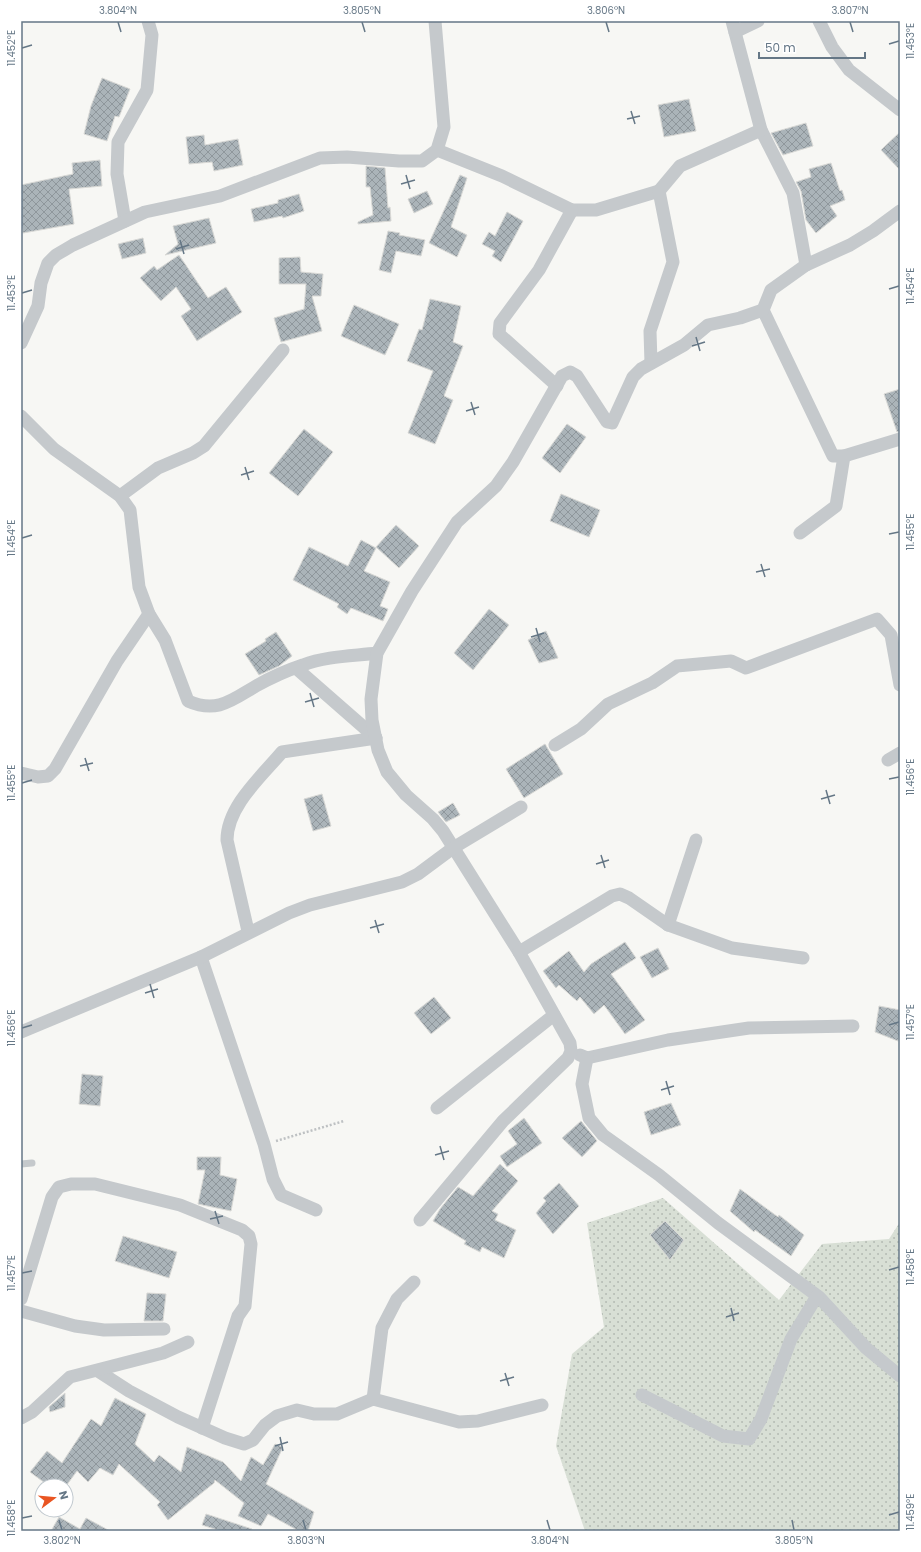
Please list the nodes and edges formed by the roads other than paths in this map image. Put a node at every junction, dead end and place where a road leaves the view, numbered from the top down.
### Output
1 (148, 21) edge
2 (435, 21) edge
3 (758, 21) edge
4 (819, 21) edge
5 (733, 26) edge
6 (900, 110) edge
7 (761, 130) junction
8 (436, 150) junction
9 (659, 191) junction
10 (572, 210) junction
11 (900, 211) edge
12 (125, 221) junction
13 (806, 265) junction
14 (763, 310) junction
15 (21, 343) edge
16 (283, 350) dead end
17 (651, 363) junction
18 (557, 386) junction
19 (21, 416) edge
20 (900, 439) edge
21 (844, 456) junction
22 (120, 496) junction
23 (800, 533) dead end
24 (149, 614) junction
25 (895, 633) edge
26 (376, 654) junction
27 (296, 668) junction
28 (900, 685) edge
29 (376, 738) junction
30 (555, 745) dead end
31 (900, 753) edge
32 (888, 760) dead end
33 (21, 773) edge
34 (520, 807) dead end
35 (696, 840) dead end
36 (453, 848) junction
37 (668, 925) junction
38 (248, 931) junction
39 (519, 952) junction
40 (201, 957) junction
41 (803, 958) dead end
42 (554, 1015) junction
43 (853, 1026) dead end
44 (21, 1032) edge
45 (571, 1051) junction
46 (587, 1058) junction
47 (437, 1108) dead end
48 (32, 1163) dead end
49 (21, 1164) edge
50 (316, 1210) dead end
51 (420, 1220) dead end
52 (414, 1282) dead end
53 (817, 1296) junction
54 (21, 1299) edge
55 (21, 1311) edge
56 (164, 1329) dead end
57 (188, 1342) dead end
58 (98, 1371) junction
59 (900, 1376) edge
60 (642, 1395) dead end
61 (373, 1400) junction
62 (542, 1405) dead end
63 (21, 1418) edge
64 (202, 1428) junction

1 - 12 street
2 - 8 street
3 - 5 street
4 - 6 street
5 - 7 street
7 - 9 street
7 - 13 street
8 - 10 street
8 - 12 street
9 - 10 street
9 - 17 street
10 - 18 street
11 - 13 street
12 - 15 street
13 - 14 street
14 - 17 street
14 - 21 street
16 - 22 street
17 - 18 street
18 - 26 street
19 - 22 street
20 - 21 street
21 - 23 street
22 - 24 street
24 - 27 street
24 - 33 street
25 - 28 street
25 - 30 street
26 - 27 street
26 - 29 street
27 - 29 street
29 - 36 street
29 - 38 street
31 - 32 street
34 - 36 street
35 - 37 street
36 - 38 street
36 - 39 street
37 - 39 street
37 - 41 street
38 - 40 street
39 - 42 street
40 - 44 street
40 - 50 street
42 - 45 street
42 - 47 street
43 - 46 street
45 - 46 street
45 - 51 street
46 - 53 street
48 - 49 lane
52 - 61 street
53 - 59 street
53 - 60 street
54 - 64 street
55 - 56 street
57 - 58 street
58 - 63 street
58 - 64 street
61 - 62 street
61 - 64 street

